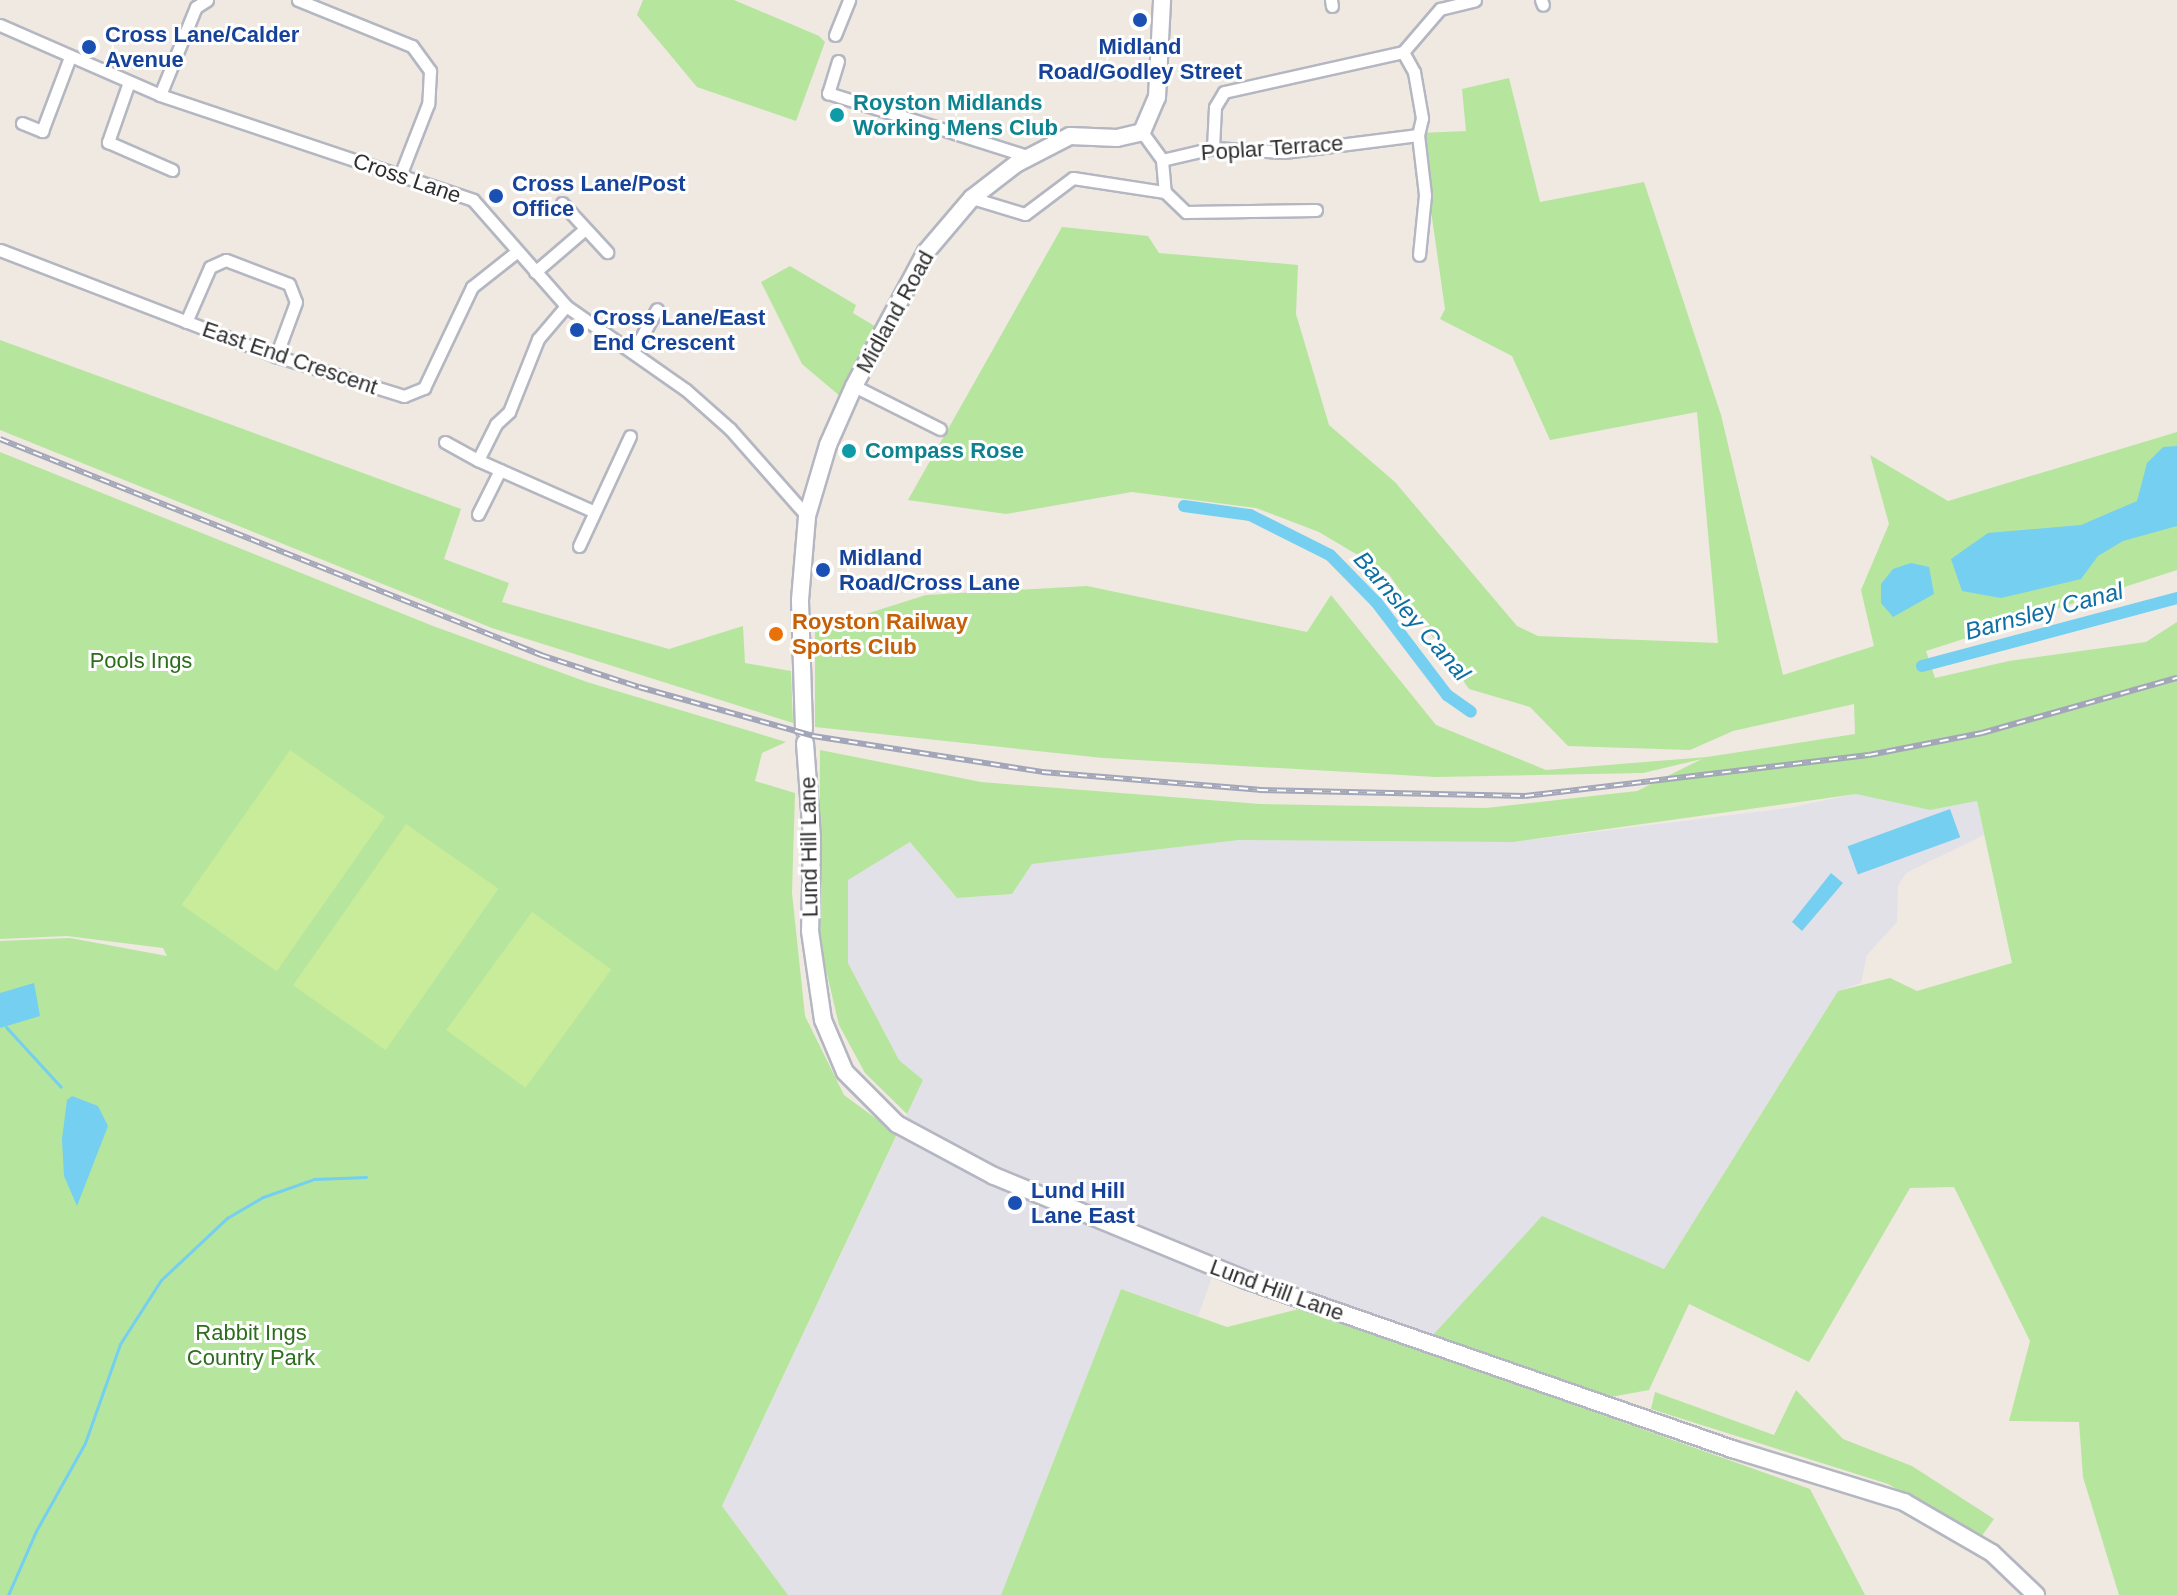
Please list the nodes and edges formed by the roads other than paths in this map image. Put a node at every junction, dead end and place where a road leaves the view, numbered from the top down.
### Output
1 (207, 0) edge
2 (298, 0) edge
3 (849, 0) edge
4 (1162, 0) edge
5 (1475, 0) edge
6 (0, 25) edge
7 (835, 35) dead end
8 (1403, 52) junction
9 (70, 57) junction
10 (838, 61) dead end
11 (129, 82) junction
12 (160, 95) junction
13 (22, 123) dead end
14 (1142, 132) junction
15 (1418, 135) junction
16 (1213, 148) junction
17 (1030, 157) junction
18 (1162, 160) junction
19 (172, 170) dead end
20 (400, 176) junction
21 (1165, 192) junction
22 (972, 198) junction
23 (562, 203) dead end
24 (1316, 210) dead end
25 (585, 229) junction
26 (0, 250) edge
27 (607, 252) dead end
28 (515, 253) junction
29 (1419, 255) dead end
30 (535, 272) junction
31 (566, 306) junction
32 (657, 309) dead end
33 (186, 322) junction
34 (633, 352) junction
35 (276, 356) junction
36 (854, 386) junction
37 (940, 429) dead end
38 (630, 436) dead end
39 (445, 442) dead end
40 (478, 460) junction
41 (500, 470) junction
42 (593, 511) junction
43 (478, 514) dead end
44 (807, 516) junction
45 (579, 546) dead end
46 (2036, 1595) edge

1 - 12 street
2 - 20 street
3 - 7 street
4 - 14 main road
5 - 8 street
6 - 9 street, Cross Lane
8 - 15 street
8 - 16 street
9 - 11 street, Cross Lane
9 - 13 street
10 - 17 street
11 - 12 street, Cross Lane
11 - 19 street
12 - 20 street, Cross Lane
14 - 17 main road, Midland Road
14 - 18 street
15 - 16 street, Poplar Terrace
15 - 29 street
16 - 18 street, Poplar Terrace
17 - 22 main road, Midland Road
18 - 21 street
20 - 28 street, Cross Lane
21 - 22 street
21 - 24 street
22 - 36 main road, Midland Road
23 - 25 street
25 - 27 street
25 - 30 street
26 - 33 street, East End Crescent
28 - 30 street, Cross Lane
28 - 35 street, East End Crescent
30 - 31 street, Cross Lane
31 - 34 street, Cross Lane
31 - 40 street
32 - 34 street
33 - 35 street, East End Crescent
33 - 35 street
34 - 44 street, Cross Lane
36 - 37 street
36 - 44 main road, Midland Road
38 - 42 street
39 - 40 street
40 - 41 street
41 - 42 street
41 - 43 street
42 - 45 street
44 - 46 main road, Lund Hill Lane

